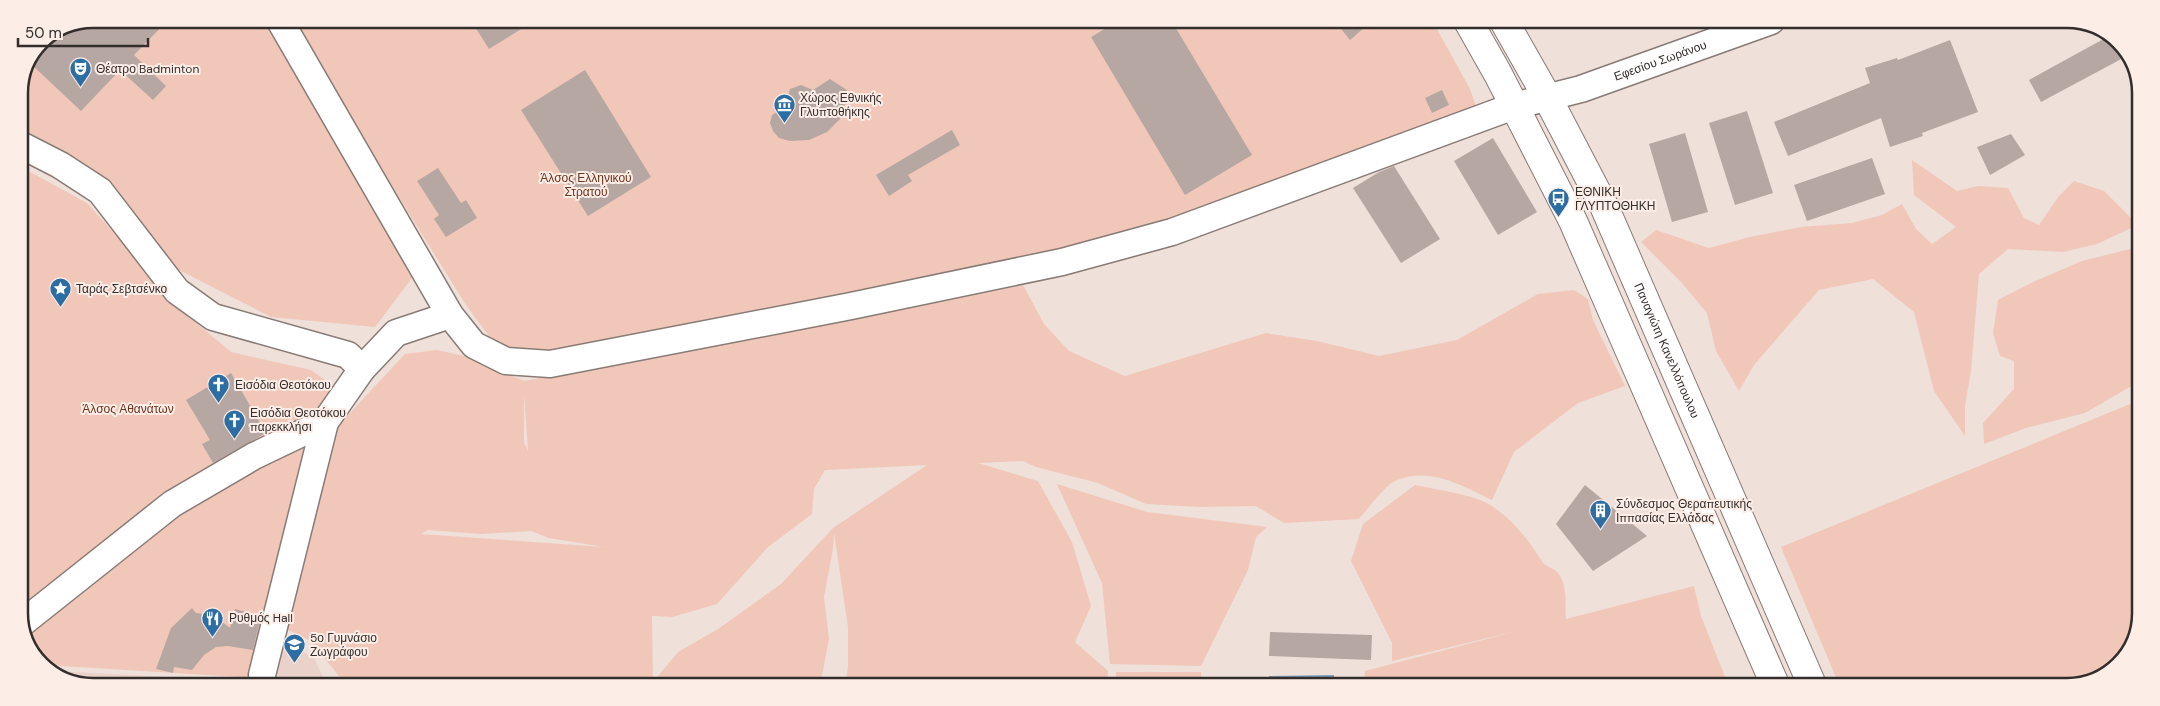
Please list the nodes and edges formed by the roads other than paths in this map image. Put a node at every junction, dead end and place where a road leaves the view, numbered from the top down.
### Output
1 (284, 28) edge
2 (1472, 28) edge
3 (1508, 28) edge
4 (1751, 28) edge
5 (1547, 97) junction
6 (1514, 106) junction
7 (28, 149) edge
8 (450, 315) junction
9 (362, 369) junction
10 (325, 422) junction
11 (28, 618) edge
12 (262, 675) dead end
13 (1771, 678) edge
14 (1809, 678) edge

1 - 8 street, Εφεσίου Σωράνου
2 - 6 main road
3 - 5 main road, Παναγιώτη Κανελλόπουλου
4 - 5 street, Εφεσίου Σωράνου
5 - 6 street, Εφεσίου Σωράνου
5 - 14 main road, Παναγιώτη Κανελλόπουλου
6 - 8 street, Εφεσίου Σωράνου
6 - 13 main road
7 - 9 street
8 - 9 street
9 - 10 street
10 - 11 street
10 - 12 street

